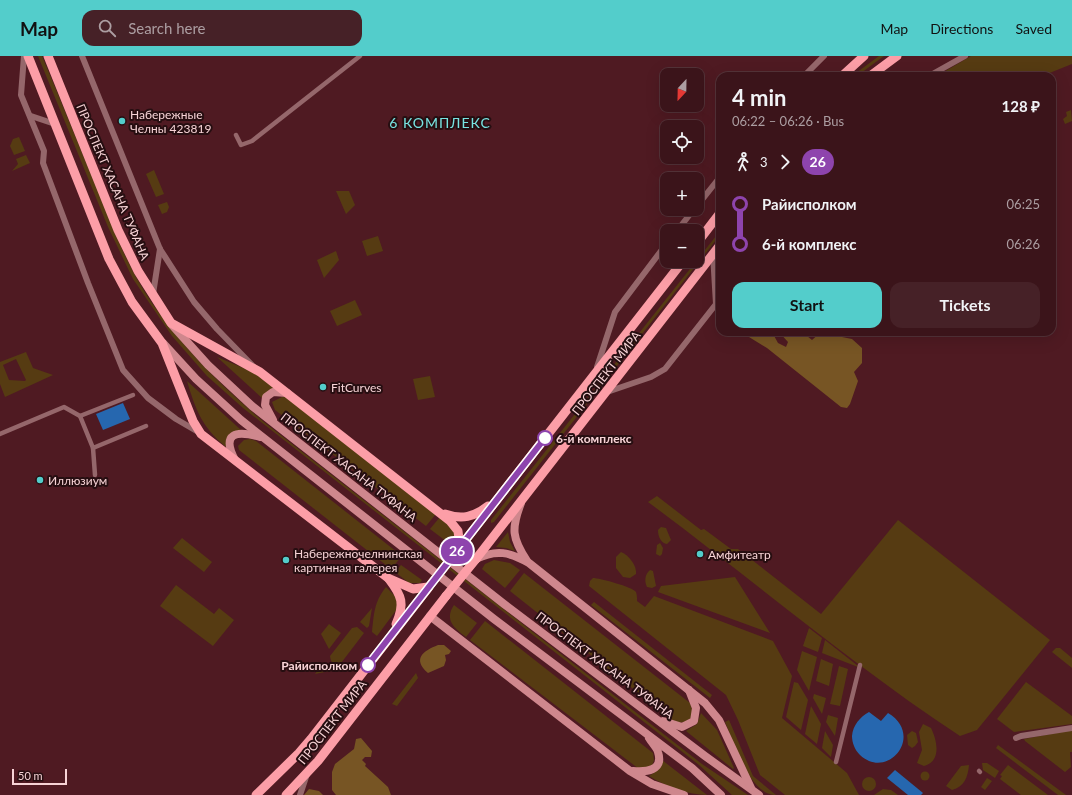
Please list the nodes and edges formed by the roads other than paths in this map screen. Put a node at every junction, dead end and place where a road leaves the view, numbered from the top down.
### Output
1 (24, 56) edge
2 (28, 56) edge
3 (48, 56) edge
4 (82, 56) edge
5 (360, 56) edge
6 (824, 56) edge
7 (864, 56) edge
8 (897, 56) edge
9 (965, 56) edge
10 (808, 72) edge
11 (846, 72) edge
12 (875, 72) edge
13 (936, 72) edge
14 (31, 116) junction
15 (55, 124) junction
16 (236, 135) dead end
17 (716, 182) edge
18 (704, 197) edge
19 (689, 216) edge
20 (716, 218) edge
21 (682, 224) edge
22 (704, 234) edge
23 (160, 248) junction
24 (716, 250) edge
25 (660, 252) edge
26 (713, 254) junction
27 (678, 268) edge
28 (716, 282) edge
29 (152, 295) junction
30 (716, 304) edge
31 (171, 323) junction
32 (162, 343) junction
33 (260, 372) junction
34 (588, 384) junction
35 (607, 392) junction
36 (287, 393) junction
37 (133, 395) dead end
38 (80, 416) junction
39 (276, 424) junction
40 (146, 426) dead end
41 (0, 434) edge
42 (201, 434) junction
43 (265, 439) junction
44 (93, 448) junction
45 (236, 461) junction
46 (95, 475) dead end
47 (524, 498) junction
48 (494, 502) junction
49 (440, 512) junction
50 (460, 547) junction
51 (476, 559) junction
52 (529, 563) junction
53 (388, 578) junction
54 (430, 586) junction
55 (430, 616) junction
56 (390, 637) junction
57 (860, 665) dead end
58 (688, 689) junction
59 (658, 720) junction
60 (1072, 728) edge
61 (647, 734) junction
62 (1016, 738) dead end
63 (836, 762) dead end
64 (630, 771) junction
65 (308, 773) junction
66 (751, 789) junction
67 (256, 795) edge
68 (286, 795) edge
69 (300, 795) edge
70 (684, 795) edge
71 (721, 795) edge
72 (759, 795) edge

1 - 14 street
2 - 15 main road
3 - 29 main road, ПРОСПЕКТ ХАСАНА ТУФАНА
4 - 23 street
5 - 16 street
6 - 10 street
7 - 11 main road
8 - 12 main road
9 - 13 street
14 - 15 street
14 - 42 street
15 - 32 main road
17 - 18 street
19 - 21 street
20 - 22 main road
23 - 29 street
23 - 33 street
24 - 26 main road, ПРОСПЕКТ МИРА
25 - 34 street
26 - 28 street
26 - 35 main road, ПРОСПЕКТ МИРА
27 - 34 main road, ПРОСПЕКТ МИРА
29 - 31 main road, ПРОСПЕКТ ХАСАНА ТУФАНА
30 - 35 street
31 - 33 main road
31 - 39 main road, ПРОСПЕКТ ХАСАНА ТУФАНА
32 - 42 main road
32 - 43 main road
33 - 36 main road
34 - 48 main road, ПРОСПЕКТ МИРА
35 - 47 main road, ПРОСПЕКТ МИРА
36 - 39 main road
36 - 49 main road
37 - 38 street
38 - 41 street
38 - 44 street
39 - 59 main road, ПРОСПЕКТ ХАСАНА ТУФАНА
40 - 44 street
42 - 45 main road
43 - 45 main road
43 - 61 main road
44 - 46 street
45 - 53 main road
47 - 51 main road, ПРОСПЕКТ МИРА
47 - 52 main road
48 - 49 main road
48 - 50 main road, ПРОСПЕКТ МИРА
49 - 50 main road
50 - 54 main road, ПРОСПЕКТ МИРА, bridge
51 - 52 main road
51 - 55 main road, ПРОСПЕКТ МИРА, bridge
52 - 58 main road
53 - 54 main road
53 - 56 main road
54 - 56 main road, ПРОСПЕКТ МИРА
55 - 64 main road
55 - 65 main road, ПРОСПЕКТ МИРА
56 - 67 main road, ПРОСПЕКТ МИРА
57 - 63 street
58 - 59 main road
58 - 66 main road
59 - 66 main road, ПРОСПЕКТ ХАСАНА ТУФАНА
60 - 62 street
61 - 64 main road
61 - 71 main road
64 - 70 main road
65 - 68 main road, ПРОСПЕКТ МИРА
65 - 69 street
66 - 72 main road, ПРОСПЕКТ ХАСАНА ТУФАНА

